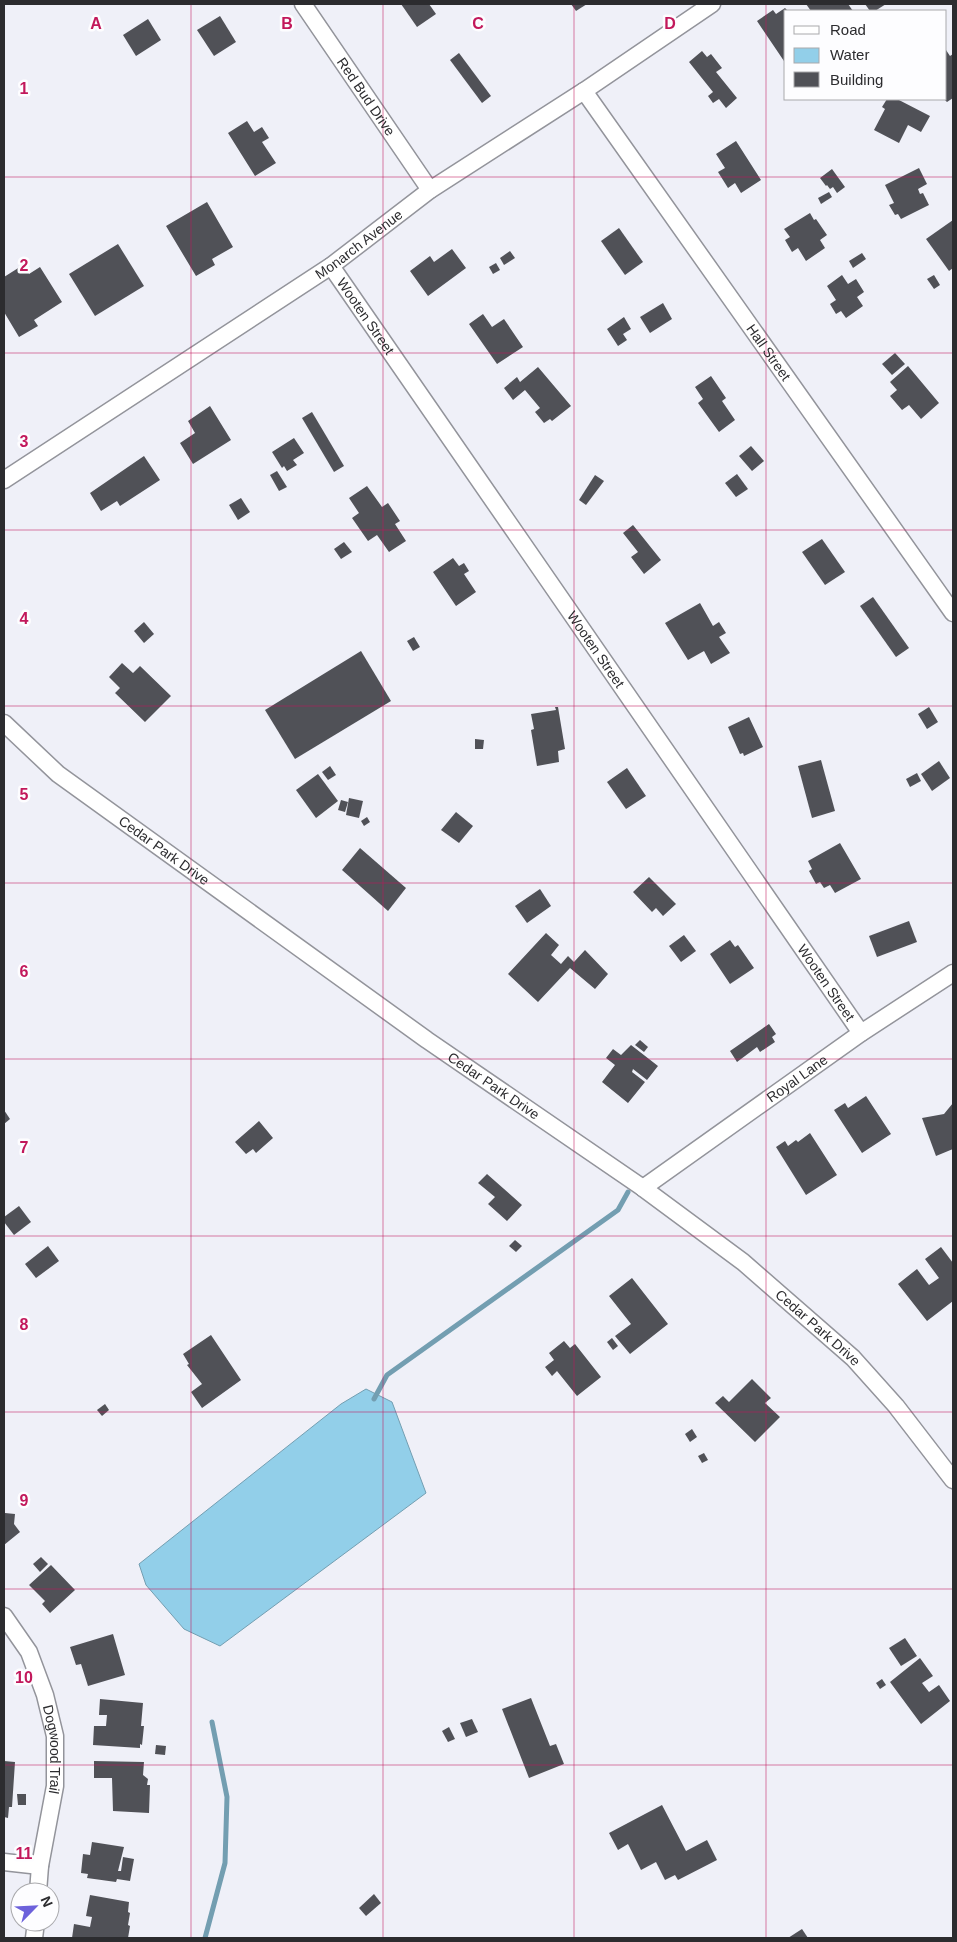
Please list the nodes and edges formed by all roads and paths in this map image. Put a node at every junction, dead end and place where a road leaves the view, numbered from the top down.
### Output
1 (303, 4) edge
2 (712, 4) edge
3 (584, 91) junction
4 (430, 190) junction
5 (331, 266) junction
6 (4, 480) edge
7 (953, 613) edge
8 (4, 723) edge
9 (953, 974) edge
10 (861, 1033) junction
11 (643, 1188) junction
12 (953, 1480) edge
13 (4, 1616) edge
14 (4, 1862) edge
15 (40, 1866) junction
16 (39, 1882) edge

1 - 4 street, Red Bud Drive
2 - 3 street, Monarch Avenue
3 - 4 street, Monarch Avenue
3 - 7 street, Hall Street
4 - 5 street, Monarch Avenue
5 - 6 street, Monarch Avenue
5 - 10 street, Wooten Street
8 - 11 street, Cedar Park Drive
9 - 10 street, Royal Lane
10 - 11 street, Royal Lane
11 - 12 street, Cedar Park Drive
13 - 15 street, Dogwood Trail
14 - 15 street
15 - 16 street, Dogwood Trail

